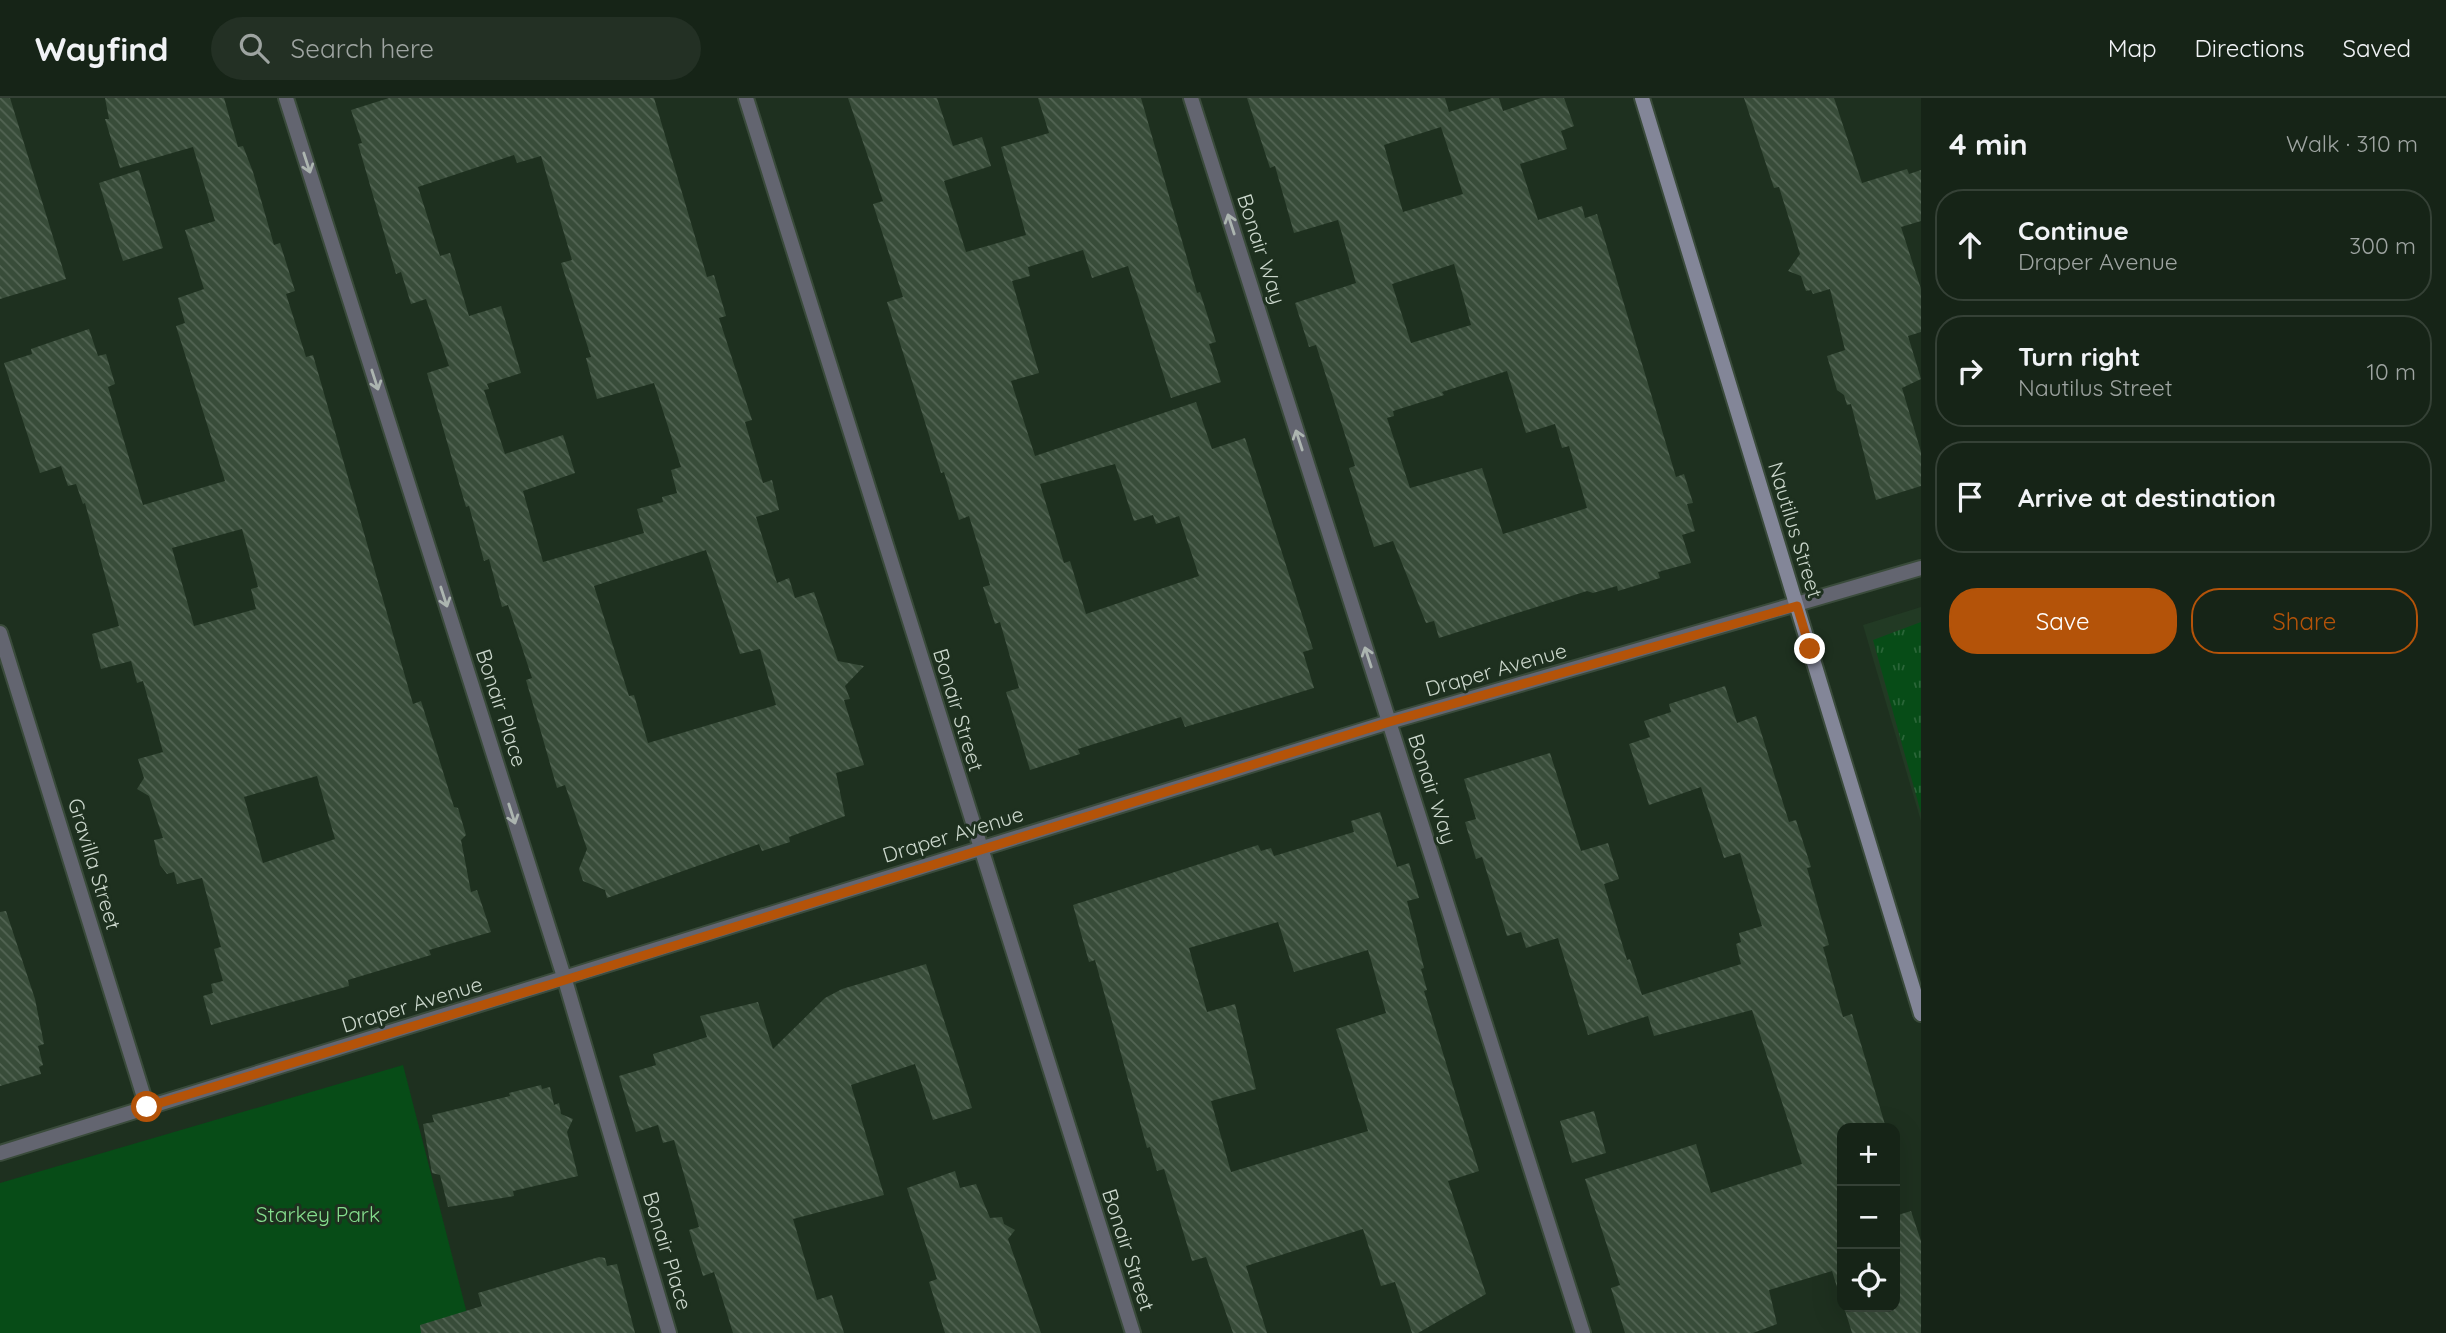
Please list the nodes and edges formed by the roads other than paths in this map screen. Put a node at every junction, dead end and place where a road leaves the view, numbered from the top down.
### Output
1 (286, 98) edge
2 (746, 98) edge
3 (1191, 98) edge
4 (1642, 98) edge
5 (1921, 568) edge
6 (1797, 606) junction
7 (0, 633) edge
8 (1389, 722) junction
9 (979, 848) junction
10 (565, 980) junction
11 (1921, 1014) edge
12 (147, 1107) junction
13 (0, 1153) edge
14 (669, 1333) edge
15 (1133, 1333) edge
16 (1583, 1333) edge

1 -> 10 street, Bonair Place
2 - 9 street, Bonair Street
8 -> 3 street, Bonair Way
4 - 6 main road, Nautilus Street
5 - 6 street, Draper Avenue
6 - 8 street, Draper Avenue
6 - 11 main road, Nautilus Street
7 - 12 street, Gravilla Street
8 - 9 street, Draper Avenue
8 - 16 street, Bonair Way
9 - 10 street, Draper Avenue
9 - 15 street, Bonair Street
10 - 12 street, Draper Avenue
10 - 14 street, Bonair Place
12 - 13 street, Draper Avenue

